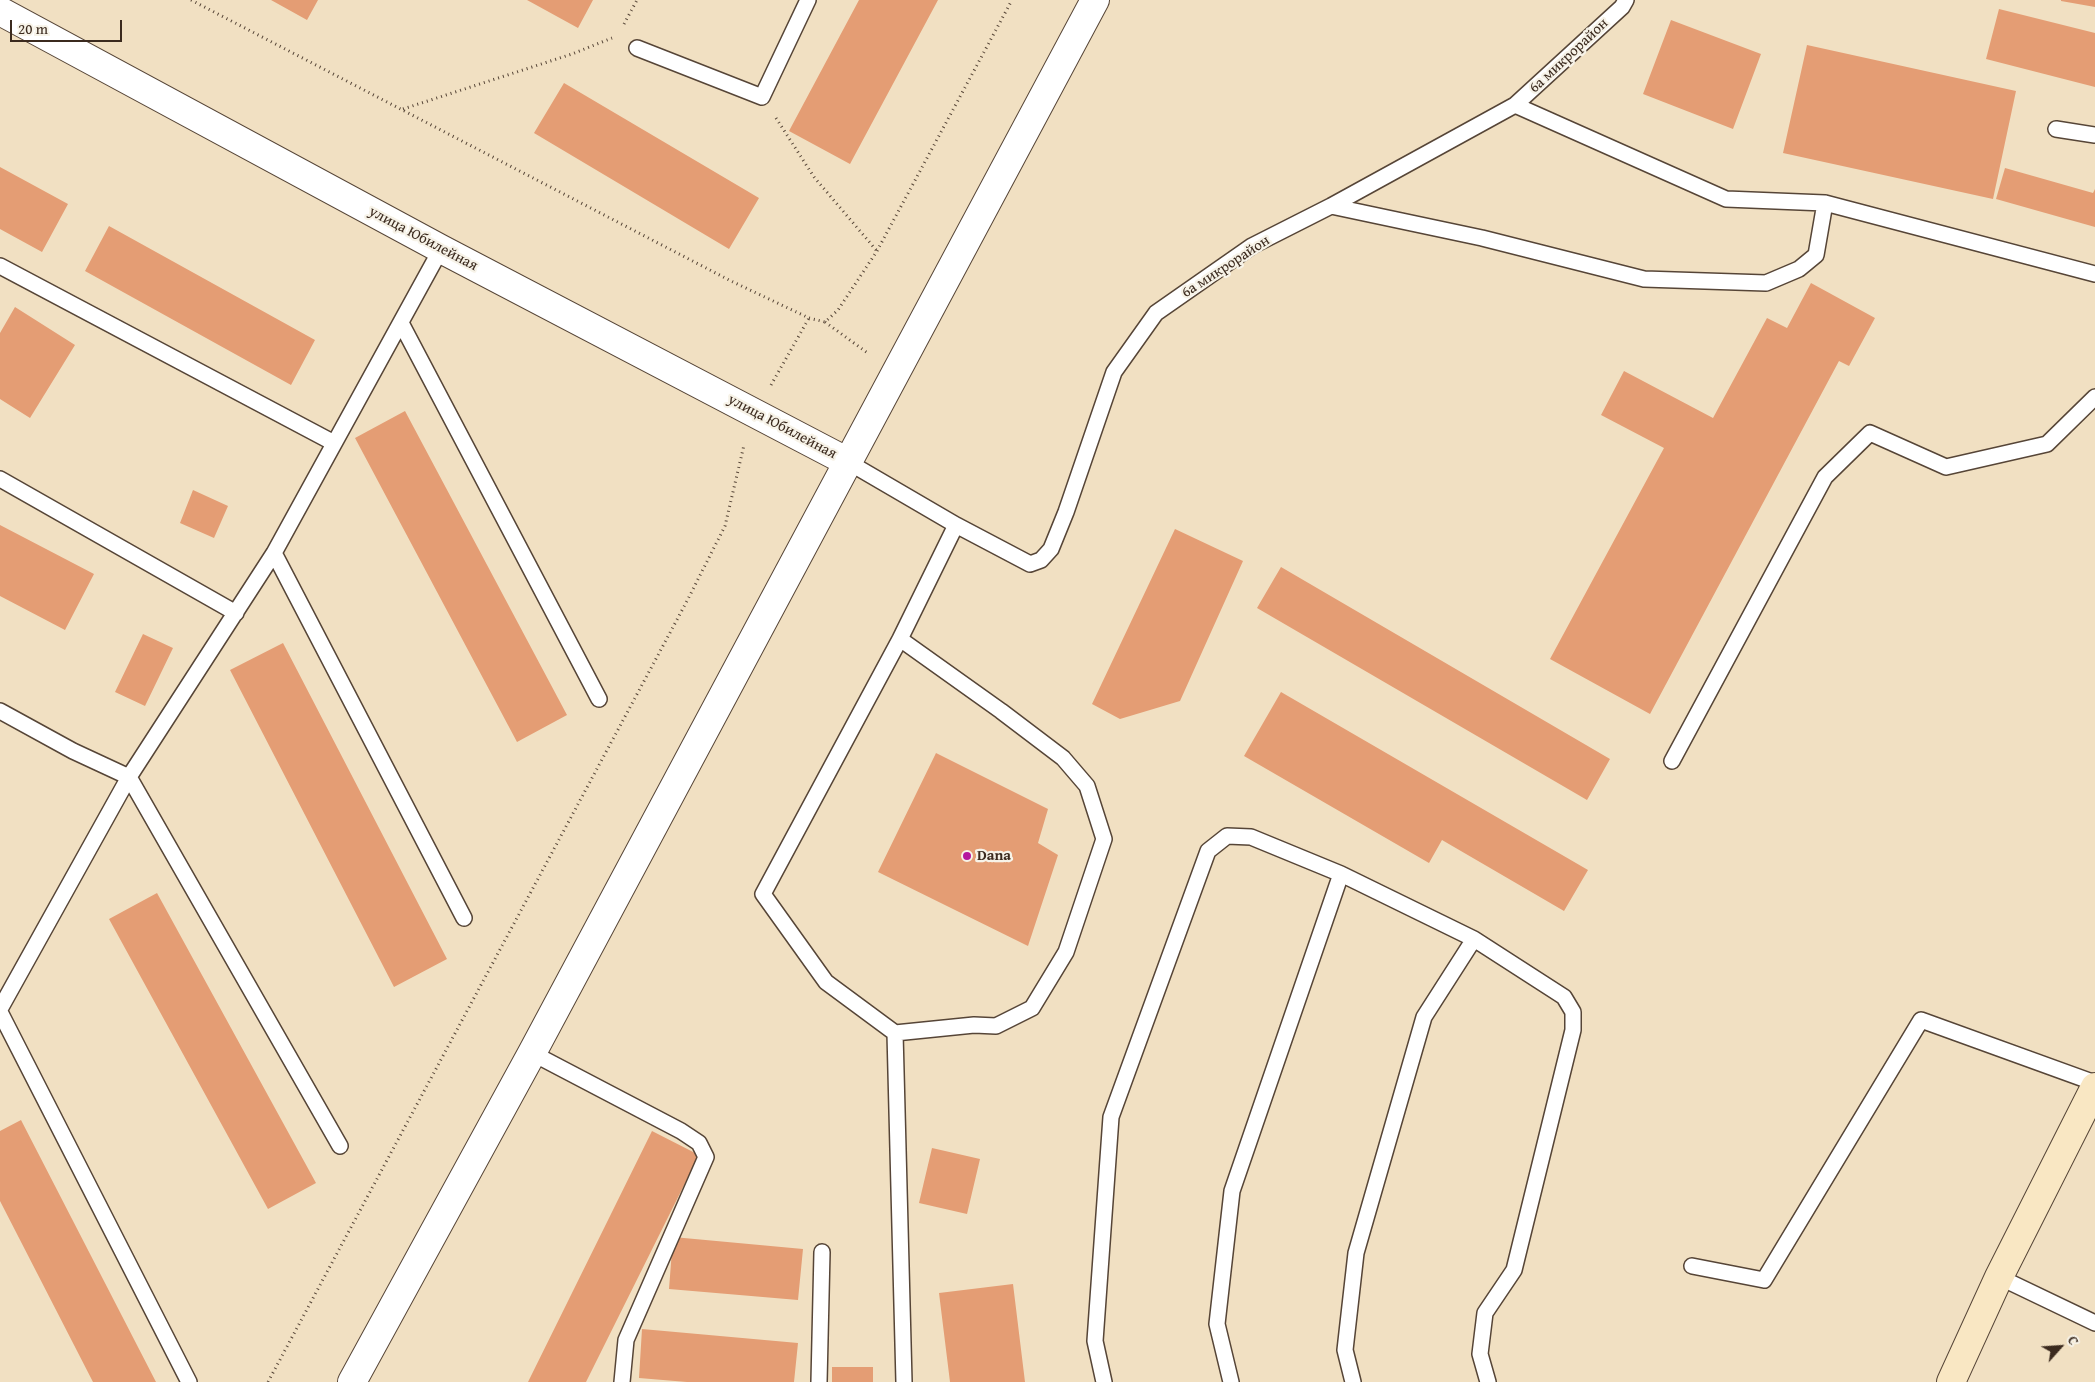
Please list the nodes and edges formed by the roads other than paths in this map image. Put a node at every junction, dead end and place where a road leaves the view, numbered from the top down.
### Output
1 (808, 0) edge
2 (1095, 0) edge
3 (1626, 0) edge
4 (0, 11) edge
5 (638, 48) dead end
6 (1515, 105) junction
7 (2056, 129) dead end
8 (2095, 135) edge
9 (1825, 203) junction
10 (1331, 206) junction
11 (441, 249) junction
12 (0, 266) edge
13 (2095, 274) edge
14 (401, 323) junction
15 (2095, 397) edge
16 (334, 443) junction
17 (848, 462) junction
18 (0, 479) edge
19 (956, 525) junction
20 (274, 553) junction
21 (236, 613) junction
22 (900, 639) junction
23 (599, 699) dead end
24 (0, 711) edge
25 (1672, 761) dead end
26 (129, 777) junction
27 (1341, 874) junction
28 (464, 918) dead end
29 (1474, 939) junction
30 (0, 1010) edge
31 (894, 1033) junction
32 (532, 1053) junction
33 (2095, 1085) edge
34 (340, 1146) dead end
35 (822, 1252) dead end
36 (1692, 1266) dead end
37 (1999, 1277) junction
38 (2095, 1324) edge
39 (189, 1382) edge
40 (352, 1382) edge
41 (622, 1382) edge
42 (820, 1382) edge
43 (904, 1382) edge
44 (1104, 1382) edge
45 (1231, 1382) edge
46 (1353, 1382) edge
47 (1488, 1382) edge
48 (1951, 1382) edge

1 - 5 lane
2 - 17 street
3 - 6 lane, 6а микрорайон
4 - 11 street, улица Юбилейная
6 - 9 lane
6 - 10 lane, 6а микрорайон
7 - 8 lane
9 - 10 lane
9 - 13 lane
10 - 19 lane, 6а микрорайон
11 - 14 lane
11 - 17 street, улица Юбилейная
12 - 16 lane
14 - 16 lane
14 - 23 lane
15 - 25 lane
16 - 20 lane
17 - 19 lane, 6а микрорайон
17 - 32 street
18 - 21 lane
19 - 22 lane
20 - 21 lane
20 - 28 lane
21 - 26 lane
22 - 31 lane
22 - 31 lane
24 - 26 lane
26 - 30 lane
26 - 34 lane
27 - 29 lane
27 - 44 lane
27 - 45 lane
29 - 46 lane
29 - 47 lane
30 - 39 lane
31 - 43 lane
32 - 40 street
32 - 41 lane
33 - 36 lane
33 - 37 main road
35 - 42 lane
37 - 38 lane
37 - 48 main road

